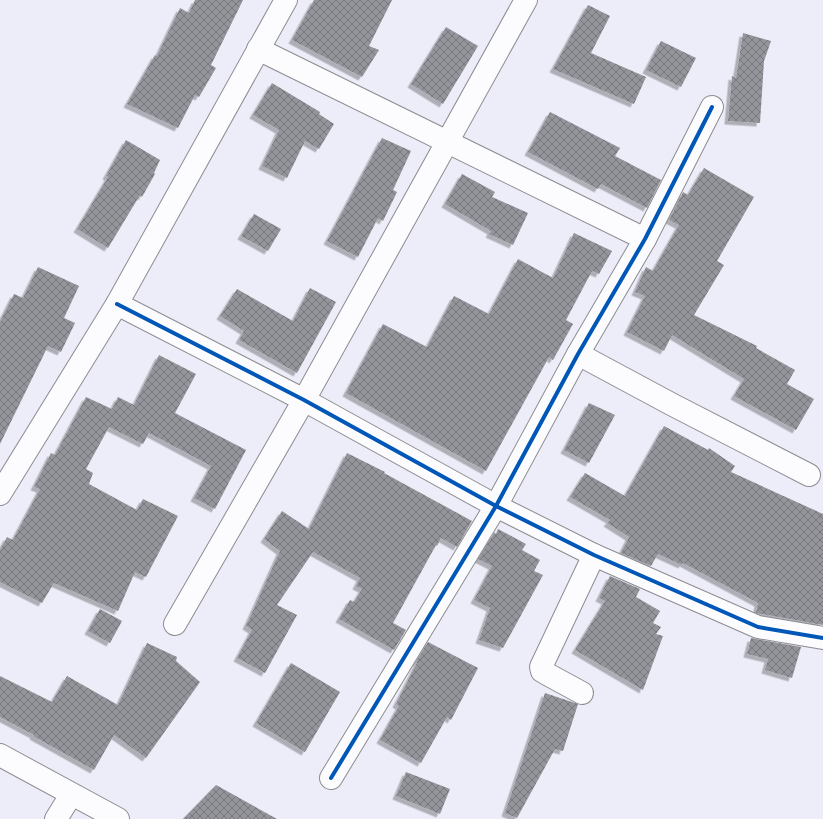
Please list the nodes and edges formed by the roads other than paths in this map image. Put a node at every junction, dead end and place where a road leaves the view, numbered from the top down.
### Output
1 (286, 0) edge
2 (526, 0) edge
3 (258, 49) junction
4 (712, 107) dead end
5 (448, 141) junction
6 (646, 239) junction
7 (117, 304) junction
8 (578, 354) junction
9 (304, 400) junction
10 (809, 475) dead end
11 (0, 494) edge
12 (496, 506) junction
13 (594, 555) junction
14 (175, 624) dead end
15 (823, 638) edge
16 (582, 693) dead end
17 (0, 755) edge
18 (331, 778) dead end
19 (71, 795) junction
20 (56, 819) edge
21 (118, 819) edge

1 - 3 street
2 - 5 street
3 - 5 street
3 - 7 street
4 - 6 street
5 - 6 street
5 - 9 street
6 - 8 street
7 - 9 street
7 - 11 street
8 - 10 street
8 - 12 street
9 - 12 street
9 - 14 street
12 - 13 street
12 - 18 street
13 - 15 street
13 - 16 street
17 - 19 street
19 - 20 street
19 - 21 street

